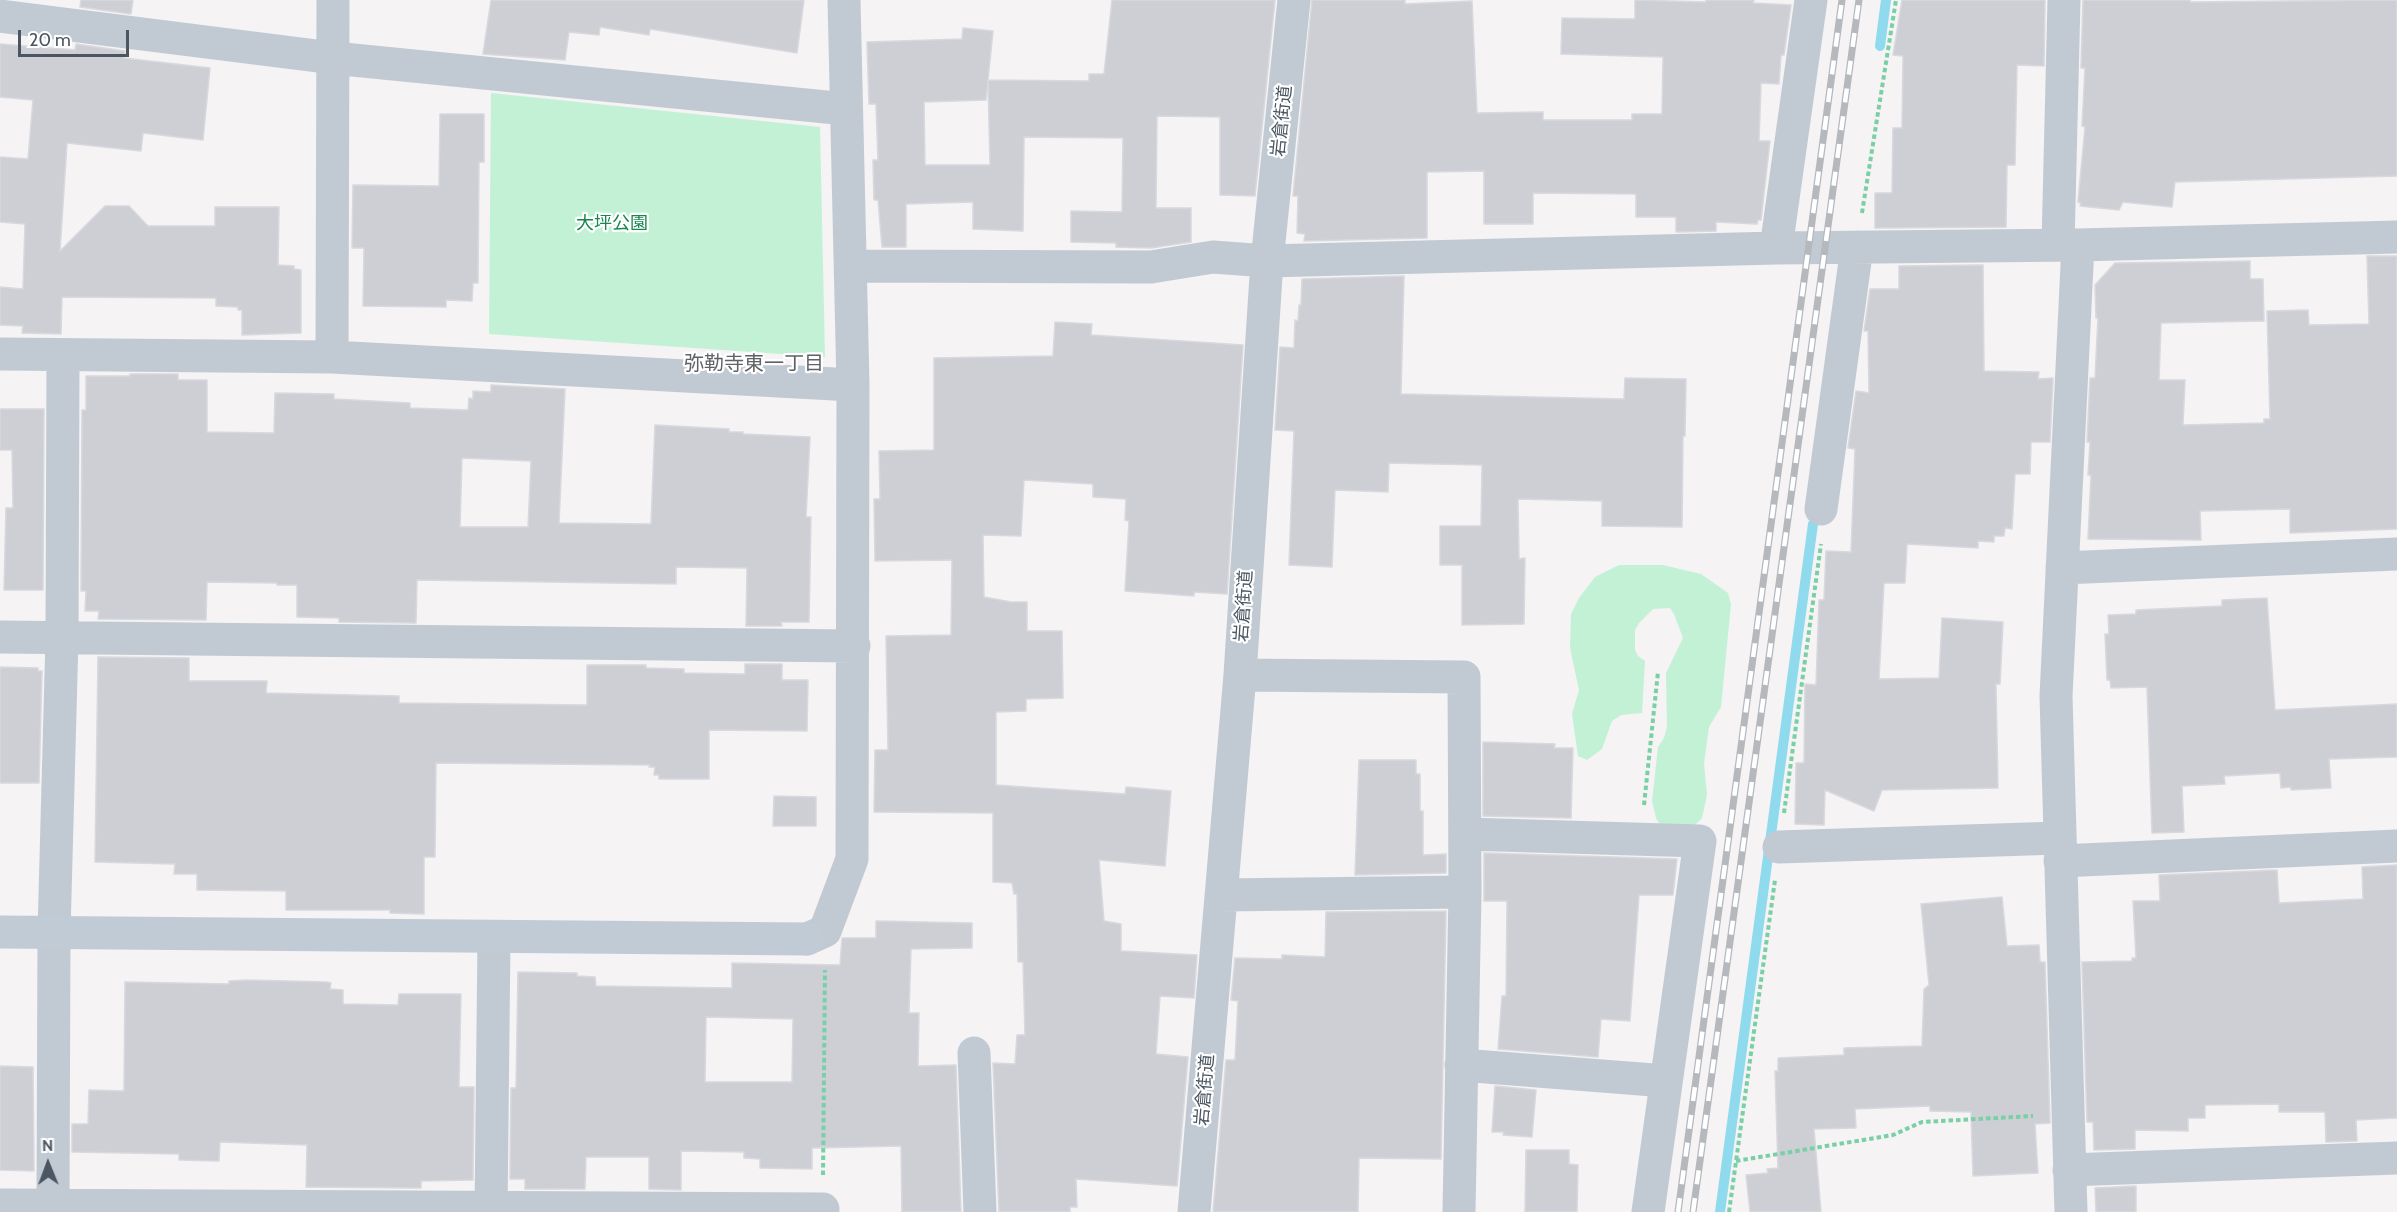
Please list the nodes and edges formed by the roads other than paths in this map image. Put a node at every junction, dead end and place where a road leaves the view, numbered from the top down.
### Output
1 (333, 0) edge
2 (844, 0) edge
3 (1294, 0) edge
4 (1811, 0) edge
5 (2064, 0) edge
6 (0, 16) edge
7 (333, 58) junction
8 (846, 109) junction
9 (2397, 237) edge
10 (2068, 245) junction
11 (1857, 247) junction
12 (1776, 248) junction
13 (1267, 261) junction
14 (852, 266) junction
15 (0, 354) edge
16 (63, 355) junction
17 (332, 357) junction
18 (853, 385) junction
19 (1821, 510) dead end
20 (2397, 554) edge
21 (2062, 568) junction
22 (0, 637) edge
23 (62, 638) junction
24 (854, 646) junction
25 (1239, 675) junction
26 (1465, 834) junction
27 (2397, 846) edge
28 (1779, 847) dead end
29 (2059, 849) junction
30 (1465, 892) junction
31 (1222, 895) junction
32 (0, 932) edge
33 (54, 932) junction
34 (494, 937) junction
35 (974, 1053) dead end
36 (1461, 1065) junction
37 (1666, 1081) junction
38 (2397, 1158) edge
39 (2069, 1170) junction
40 (0, 1205) edge
41 (53, 1206) junction
42 (823, 1209) road end
43 (491, 1210) edge
44 (980, 1212) edge
45 (1194, 1212) edge
46 (1459, 1212) edge
47 (1648, 1212) edge
48 (2071, 1212) edge

1 - 7 street
2 - 8 street
3 - 13 street, 岩倉街道
4 - 12 street
5 - 10 street
6 - 7 street
7 - 8 street
7 - 17 street
8 - 14 street
9 - 10 street
10 - 11 street
10 - 21 street
11 - 12 street
11 - 19 street
12 - 13 street
13 - 14 street
13 - 25 street, 岩倉街道
14 - 18 street
15 - 16 street
16 - 17 street
16 - 23 street
17 - 18 street
18 - 24 street
20 - 21 street
21 - 29 street
22 - 23 street
23 - 24 street
23 - 33 street
24 - 34 street
25 - 26 street
25 - 31 street, 岩倉街道
26 - 30 street
26 - 37 street
27 - 29 street
28 - 29 street
29 - 39 street
30 - 31 street
30 - 36 street
31 - 45 street, 岩倉街道
32 - 33 street
33 - 34 street
33 - 41 street
34 - 43 street
35 - 44 street
36 - 37 street
36 - 46 street
37 - 47 street
38 - 39 street
39 - 48 street
40 - 41 street
41 - 43 street
42 - 43 street

